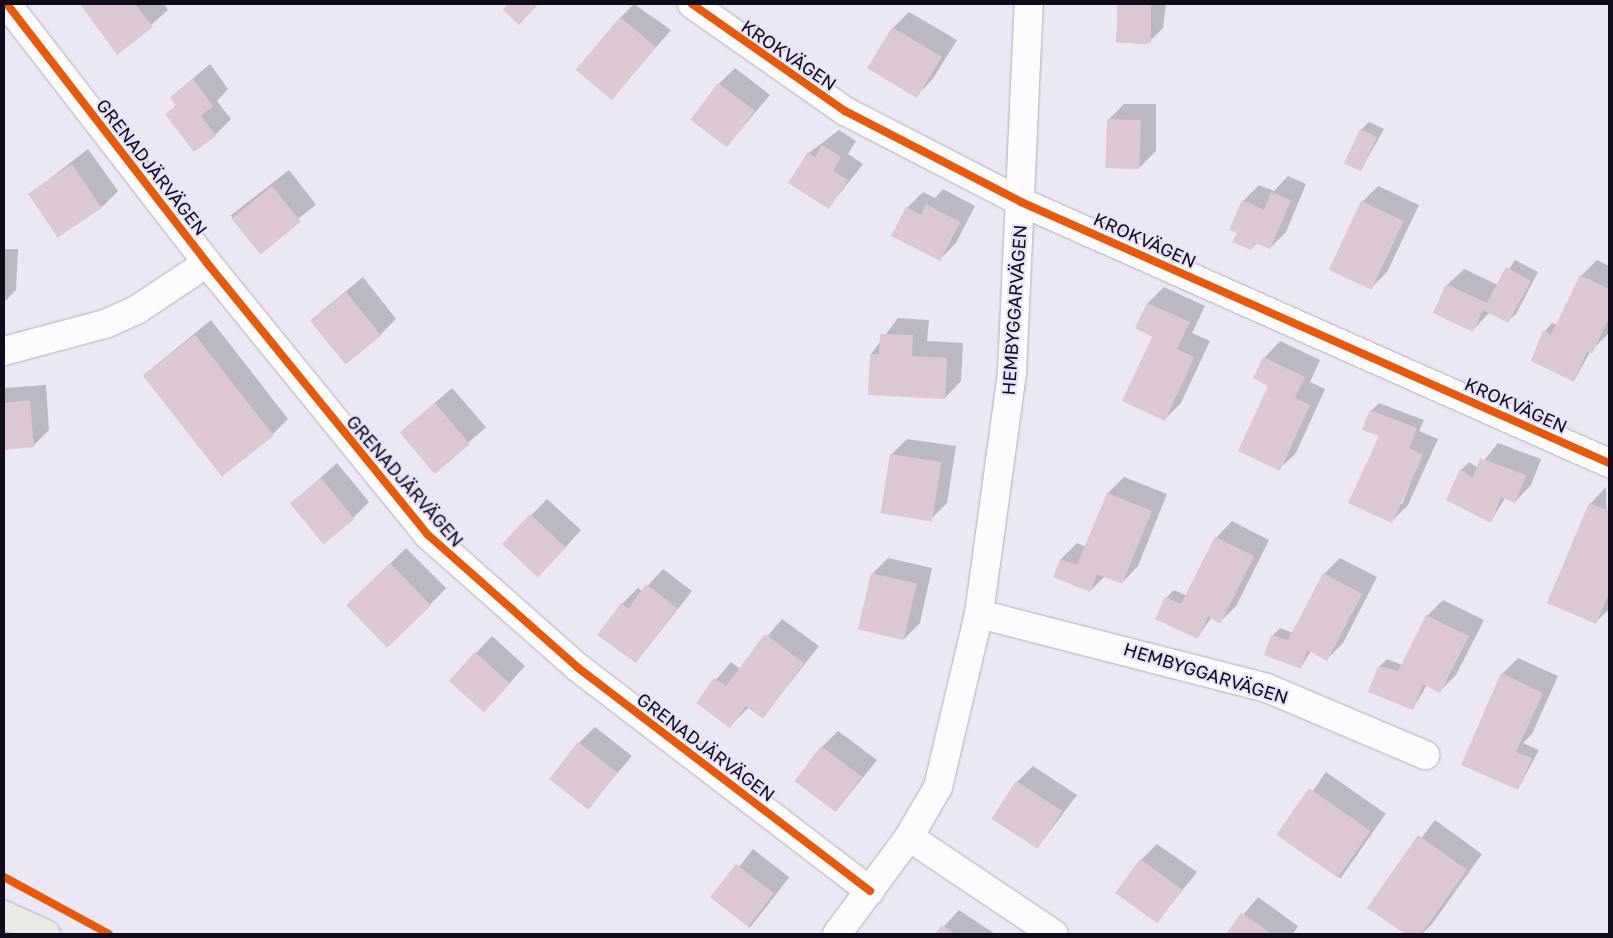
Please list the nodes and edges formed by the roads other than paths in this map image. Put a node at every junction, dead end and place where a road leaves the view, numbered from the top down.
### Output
1 (7, 4) edge
2 (692, 4) edge
3 (1030, 4) edge
4 (1021, 202) junction
5 (207, 263) junction
6 (4, 351) edge
7 (1609, 463) edge
8 (979, 614) junction
9 (1425, 755) dead end
10 (909, 837) junction
11 (870, 891) junction
12 (4, 915) edge
13 (46, 934) edge
14 (837, 934) edge
15 (1054, 934) edge

1 - 5 street, GRENADJÄRVÄGEN
2 - 4 street, KROKVÄGEN
3 - 4 street, HEMBYGGARVÄGEN
4 - 7 street, KROKVÄGEN
4 - 8 street, HEMBYGGARVÄGEN
5 - 6 street
5 - 11 street, GRENADJÄRVÄGEN
8 - 9 street, HEMBYGGARVÄGEN
8 - 10 street, HEMBYGGARVÄGEN
10 - 11 street, HEMBYGGARVÄGEN
10 - 15 street
11 - 14 street, HEMBYGGARVÄGEN
12 - 13 main road

